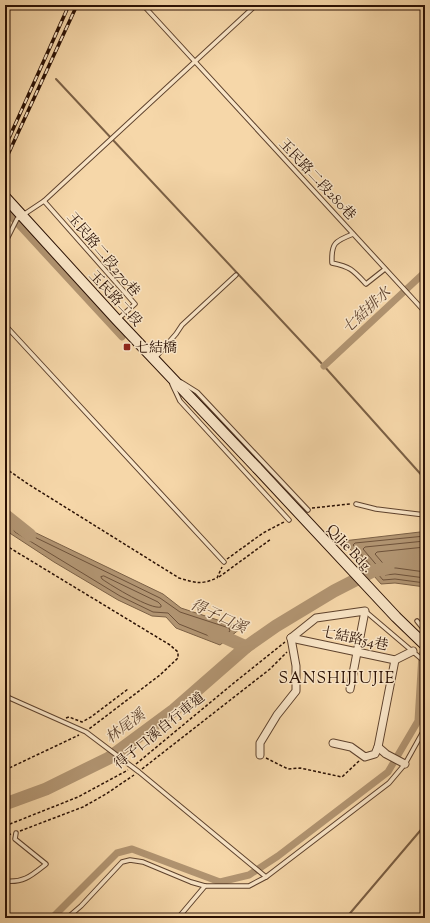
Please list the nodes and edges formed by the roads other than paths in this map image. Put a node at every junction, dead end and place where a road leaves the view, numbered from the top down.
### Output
1 (143, 5) edge
2 (256, 5) edge
3 (195, 61) junction
4 (5, 198) edge
5 (44, 200) junction
6 (22, 216) junction
7 (353, 234) junction
8 (5, 244) edge
9 (385, 269) junction
10 (236, 275) dead end
11 (425, 312) edge
12 (117, 320) junction
13 (5, 325) edge
14 (154, 359) junction
15 (167, 372) junction
16 (257, 468) joint
17 (356, 504) dead end
18 (308, 510) dead end
19 (425, 515) edge
20 (289, 520) dead end
21 (224, 562) road end
22 (365, 611) junction
23 (417, 621) dead end
24 (425, 631) edge
25 (291, 638) junction
26 (425, 645) edge
27 (413, 651) junction
28 (357, 652) junction
29 (395, 660) junction
30 (425, 662) edge
31 (350, 689) dead end
32 (5, 696) edge
33 (425, 728) edge
34 (333, 743) dead end
35 (378, 747) junction
36 (260, 755) road end
37 (405, 764) junction
38 (16, 833) road end
39 (266, 877) junction
40 (5, 881) edge
41 (205, 886) junction
42 (67, 918) edge
43 (178, 918) edge

1 - 3 lane, 玉民路二段280巷
2 - 3 lane
3 - 5 lane
3 - 7 lane, 玉民路二段280巷
4 - 6 street, 玉民路二段
5 - 6 lane
5 - 12 lane, 玉民路二段270巷
6 - 8 lane
6 - 12 street, 玉民路二段
7 - 9 lane, 玉民路二段280巷
7 - 9 lane
9 - 11 lane, 玉民路二段280巷
10 - 14 lane
12 - 14 street, 玉民路二段
13 - 21 lane
14 - 15 street, 玉民路二段
15 - 16 street, 玉民路二段
15 - 18 lane
15 - 20 lane
16 - 26 street, QiJie Bdg., bridge
17 - 19 lane
22 - 25 street
22 - 27 lane
22 - 28 street
23 - 24 lane
25 - 28 street, 七結路54巷
25 - 36 street
27 - 29 street, 七結路54巷
27 - 30 lane
28 - 29 street, 七結路54巷
28 - 31 street
29 - 35 street
32 - 39 lane
33 - 37 lane
34 - 35 street
35 - 37 street
37 - 39 lane
38 - 40 lane
39 - 41 lane
41 - 42 lane
41 - 43 lane

